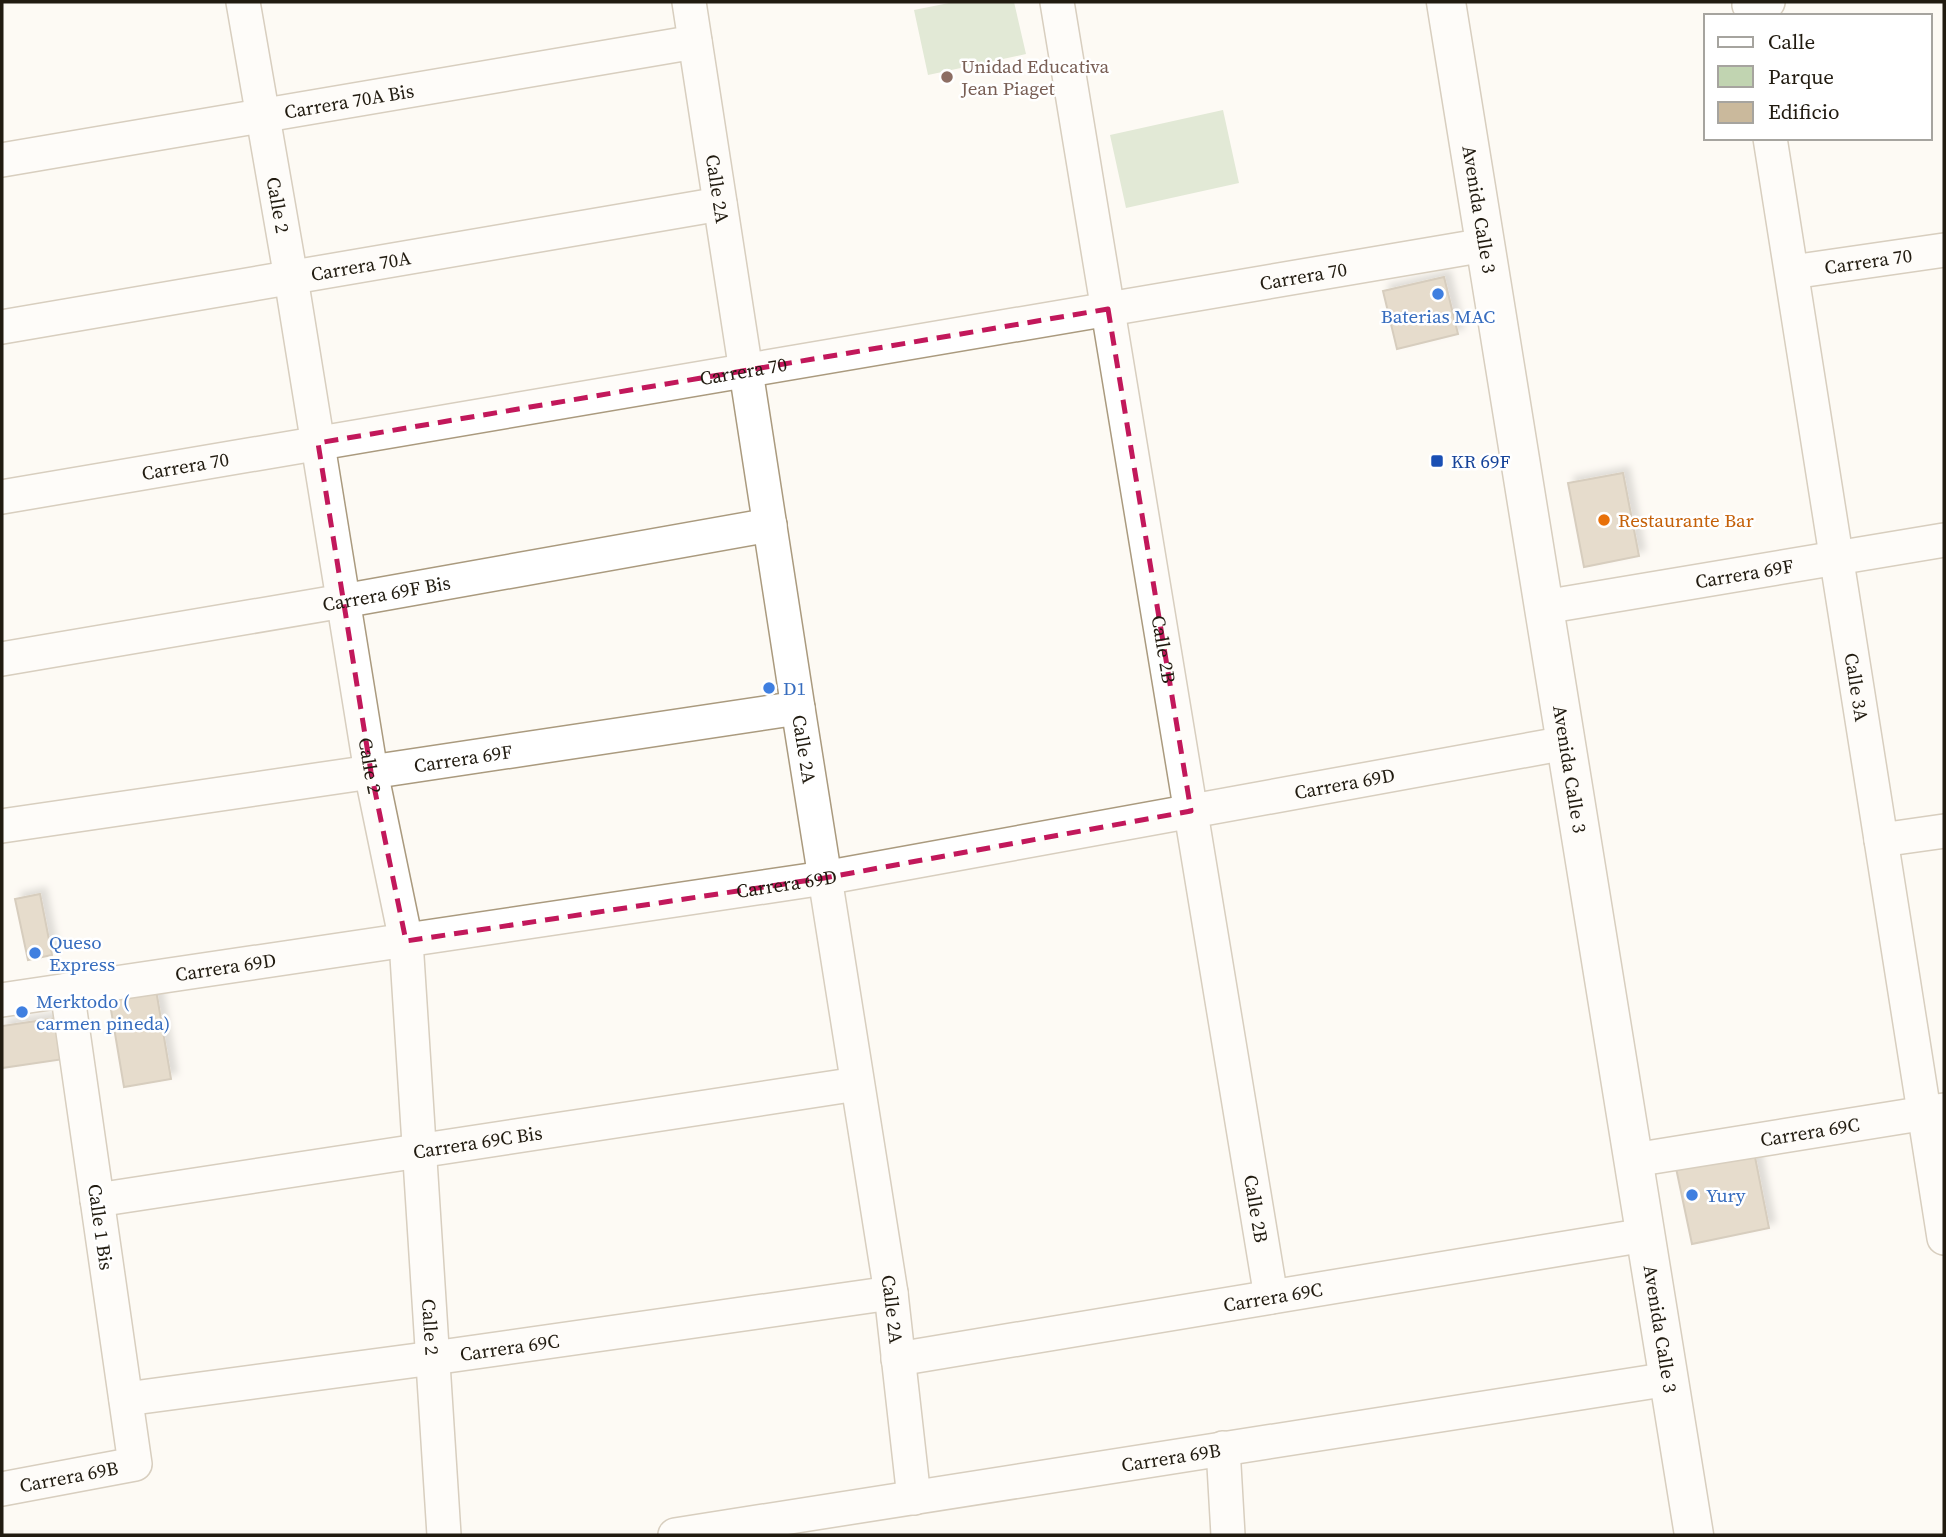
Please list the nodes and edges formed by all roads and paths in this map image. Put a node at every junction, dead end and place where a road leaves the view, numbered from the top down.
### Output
1 (243, 2) edge
2 (689, 2) edge
3 (1057, 2) edge
4 (1446, 2) edge
5 (695, 42) junction
6 (262, 116) junction
7 (1770, 140) edge
8 (2, 160) edge
9 (720, 204) junction
10 (1485, 245) junction
11 (1944, 250) edge
12 (1792, 272) junction
13 (291, 278) junction
14 (1108, 309) junction
15 (2, 327) edge
16 (746, 371) junction
17 (318, 443) junction
18 (2, 497) edge
19 (770, 525) junction
20 (1944, 540) edge
21 (1836, 558) junction
22 (343, 601) junction
23 (1544, 607) junction
24 (2, 659) edge
25 (798, 708) junction
26 (1566, 743) junction
27 (371, 772) junction
28 (1191, 811) junction
29 (2, 826) edge
30 (1944, 831) edge
31 (1881, 839) junction
32 (824, 878) junction
33 (406, 941) junction
34 (67, 990) junction
35 (2, 1000) edge
36 (857, 1084) junction
37 (1934, 1112) edge
38 (419, 1151) junction
39 (1634, 1160) junction
40 (97, 1200) junction
41 (1646, 1235) junction
42 (1944, 1238) edge
43 (891, 1293) junction
44 (1271, 1297) junction
45 (433, 1358) junction
46 (898, 1359) junction
47 (1669, 1379) junction
48 (126, 1399) junction
49 (1223, 1448) junction
50 (135, 1464) joint
51 (2, 1489) edge
52 (914, 1498) junction
53 (849, 1522) edge
54 (444, 1535) edge
55 (675, 1535) edge
56 (1228, 1535) edge
57 (1694, 1535) edge

1 - 6 street, Calle 2
2 - 5 street, Calle 2A
3 - 14 street, Calle 2B
4 - 10 street, Avenida Calle 3
5 - 6 street, Carrera 70A Bis
5 - 9 street, Calle 2A
6 - 8 street, Carrera 70A Bis
6 - 13 street, Calle 2
7 - 12 street, Calle 3A
9 - 13 street, Carrera 70A
9 - 16 street, Calle 2A
10 - 14 street, Carrera 70
10 - 23 street, Avenida Calle 3
11 - 12 street, Carrera 70
12 - 21 street, Calle 3A
13 - 15 street, Carrera 70A
13 - 17 street, Calle 2
14 - 16 street, Carrera 70
14 - 28 street, Calle 2B
16 - 17 street, Carrera 70
16 - 19 street, Calle 2A
17 - 18 street, Carrera 70
17 - 22 street, Calle 2
19 - 22 street, Carrera 69F Bis
19 - 25 street, Calle 2A
20 - 21 street, Carrera 69F
21 - 23 street, Carrera 69F
21 - 31 street, Calle 3A
22 - 24 street, Carrera 69F Bis
22 - 27 street, Calle 2
23 - 26 street, Avenida Calle 3
25 - 27 street, Carrera 69F
25 - 32 street, Calle 2A
26 - 28 street, Carrera 69D
26 - 39 street, Avenida Calle 3
27 - 29 street, Carrera 69F
27 - 33 street, Calle 2
28 - 32 street, Carrera 69D
28 - 44 street, Calle 2B
30 - 31 street
31 - 37 street, Calle 3A
32 - 33 street, Carrera 69D
32 - 36 street, Calle 2A
33 - 34 street, Carrera 69D
33 - 38 street, Calle 2
34 - 35 street, Carrera 69D
34 - 40 street, Calle 1 Bis
36 - 38 street, Carrera 69C Bis
36 - 43 street, Calle 2A
37 - 39 street, Carrera 69C
37 - 42 street, Calle 3A
38 - 40 street, Carrera 69C Bis
38 - 45 street, Calle 2
39 - 41 street, Avenida Calle 3
40 - 48 street, Calle 1 Bis
41 - 44 street, Carrera 69C
41 - 47 street, Avenida Calle 3
43 - 45 street, Carrera 69C
43 - 46 street, Calle 2A
44 - 46 street, Carrera 69C
45 - 48 street, Carrera 69C
45 - 54 street, Calle 2
46 - 52 street, Calle 2A
47 - 49 street, Carrera 69B
47 - 57 street, Avenida Calle 3
48 - 50 street, Calle 1 Bis
49 - 52 street, Carrera 69B
49 - 56 street
50 - 51 street, Carrera 69B
52 - 53 street, Carrera 69B
53 - 55 street, Carrera 69B

